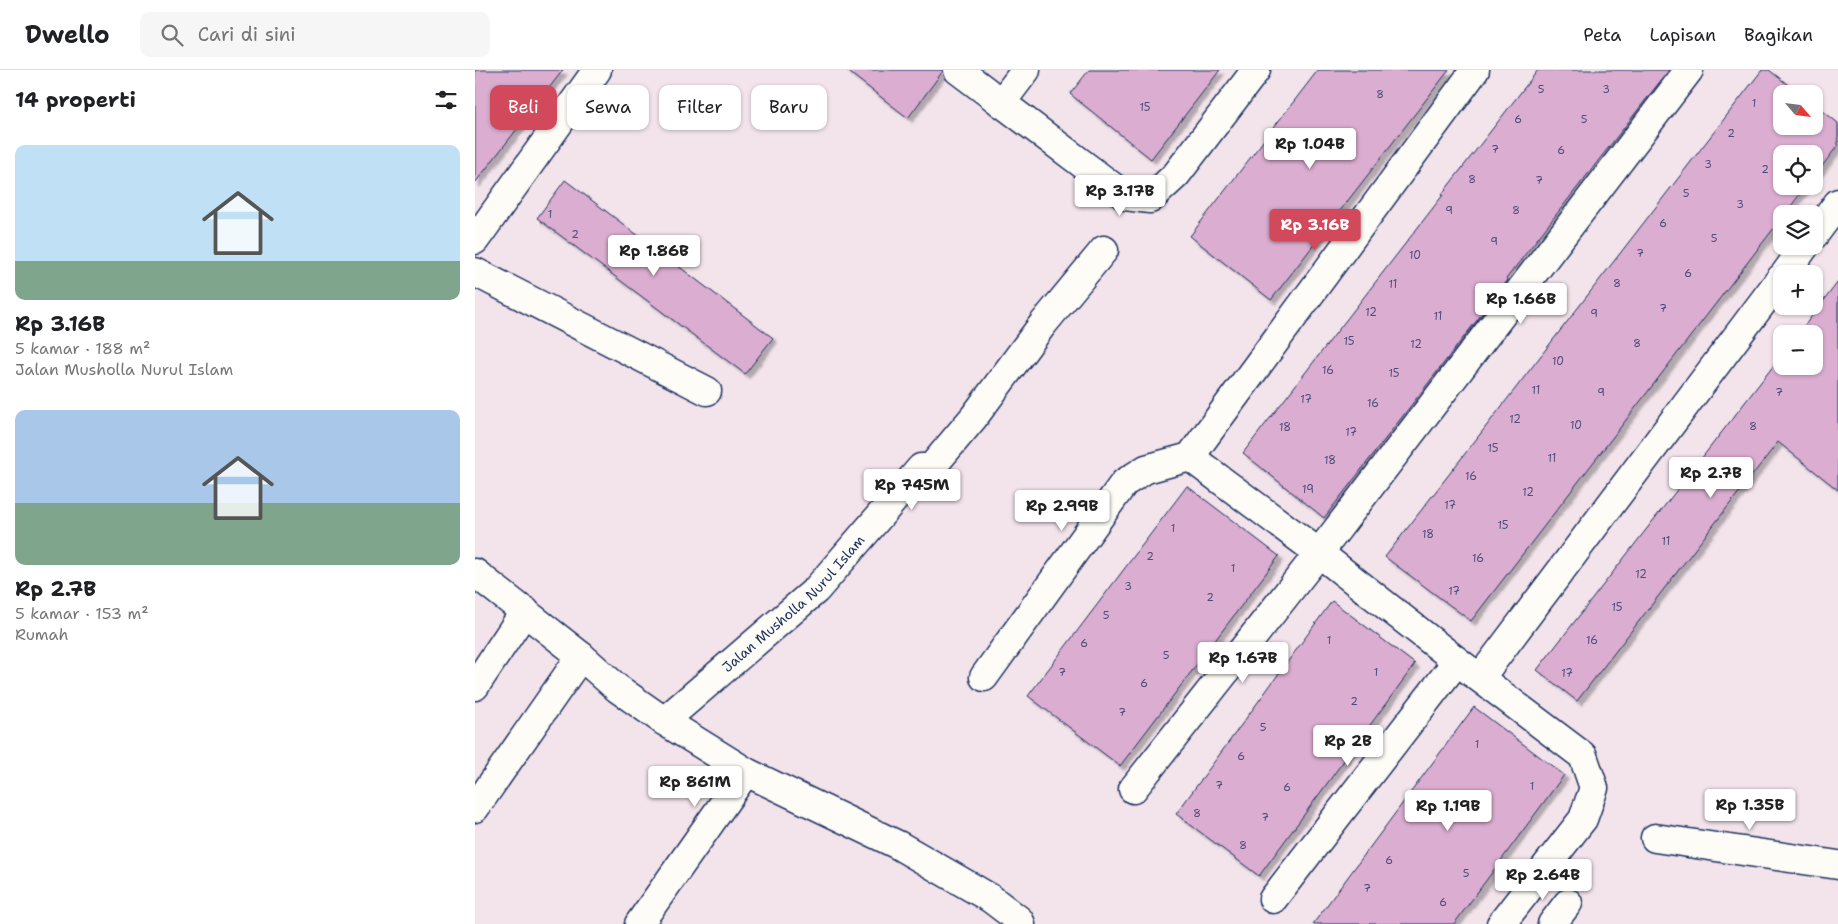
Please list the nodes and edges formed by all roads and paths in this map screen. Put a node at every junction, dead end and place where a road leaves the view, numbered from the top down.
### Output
1 (597, 70) edge
2 (958, 70) edge
3 (1027, 70) edge
4 (1256, 70) edge
5 (1475, 70) edge
6 (1689, 70) edge
7 (1001, 103) junction
8 (1838, 203) edge
9 (1823, 223) edge
10 (475, 240) edge
11 (1104, 250) dead end
12 (475, 272) edge
13 (1773, 289) edge
14 (707, 391) dead end
15 (1190, 457) junction
16 (1319, 553) junction
17 (475, 573) edge
18 (525, 611) junction
19 (581, 656) junction
20 (1457, 662) junction
21 (984, 677) dead end
22 (1479, 678) junction
23 (475, 686) edge
24 (665, 721) junction
25 (746, 772) junction
26 (1133, 789) dead end
27 (475, 808) edge
28 (1655, 838) dead end
29 (1838, 865) edge
30 (1273, 899) dead end
31 (639, 924) edge
32 (1021, 924) edge
33 (1501, 924) edge

1 - 10 street
2 - 7 street
3 - 7 street
4 - 7 street
5 - 15 street
6 - 16 street
8 - 9 street
11 - 24 street, Jalan Musholla Nurul Islam
12 - 14 street
13 - 22 street
15 - 16 street
15 - 21 street
16 - 20 street
16 - 26 street
17 - 18 street
18 - 19 street
18 - 23 street
19 - 24 street
19 - 27 street
20 - 22 street
20 - 30 street
22 - 33 street
24 - 25 street
25 - 31 street
25 - 32 street
28 - 29 street

